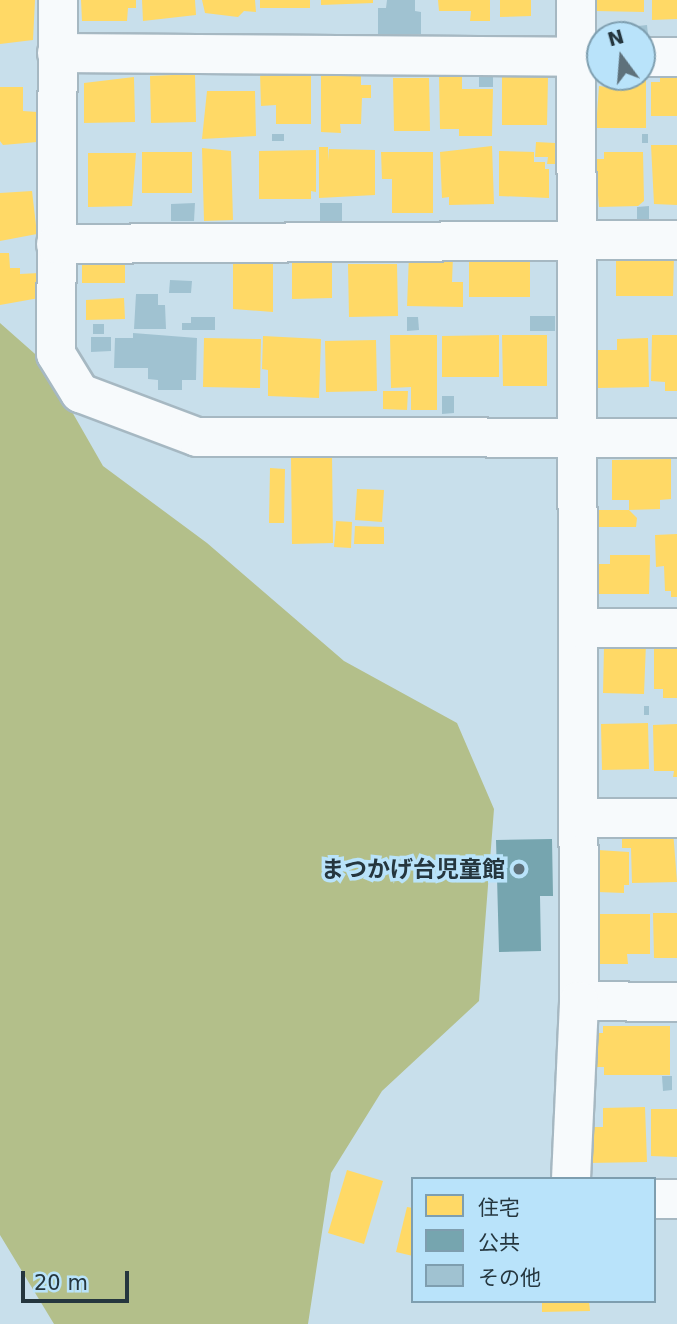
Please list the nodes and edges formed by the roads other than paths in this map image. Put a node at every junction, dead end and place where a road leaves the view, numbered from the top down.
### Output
1 (58, 0) edge
2 (576, 0) edge
3 (586, 48) edge
4 (57, 54) junction
5 (586, 57) edge
6 (656, 57) edge
7 (677, 57) edge
8 (586, 90) edge
9 (577, 240) junction
10 (677, 240) edge
11 (57, 244) junction
12 (677, 438) edge
13 (577, 439) junction
14 (578, 628) junction
15 (677, 628) edge
16 (578, 818) junction
17 (677, 818) edge
18 (579, 1001) junction
19 (677, 1002) edge
20 (571, 1177) edge
21 (656, 1199) edge
22 (677, 1199) edge

1 - 4 street
2 - 3 street
4 - 5 street
4 - 11 street
6 - 7 street
8 - 9 street
9 - 10 street
9 - 11 street
9 - 13 street
11 - 13 street
12 - 13 street
13 - 14 street
14 - 15 street
14 - 16 street
16 - 17 street
16 - 18 street
18 - 19 street
18 - 20 street
21 - 22 street

